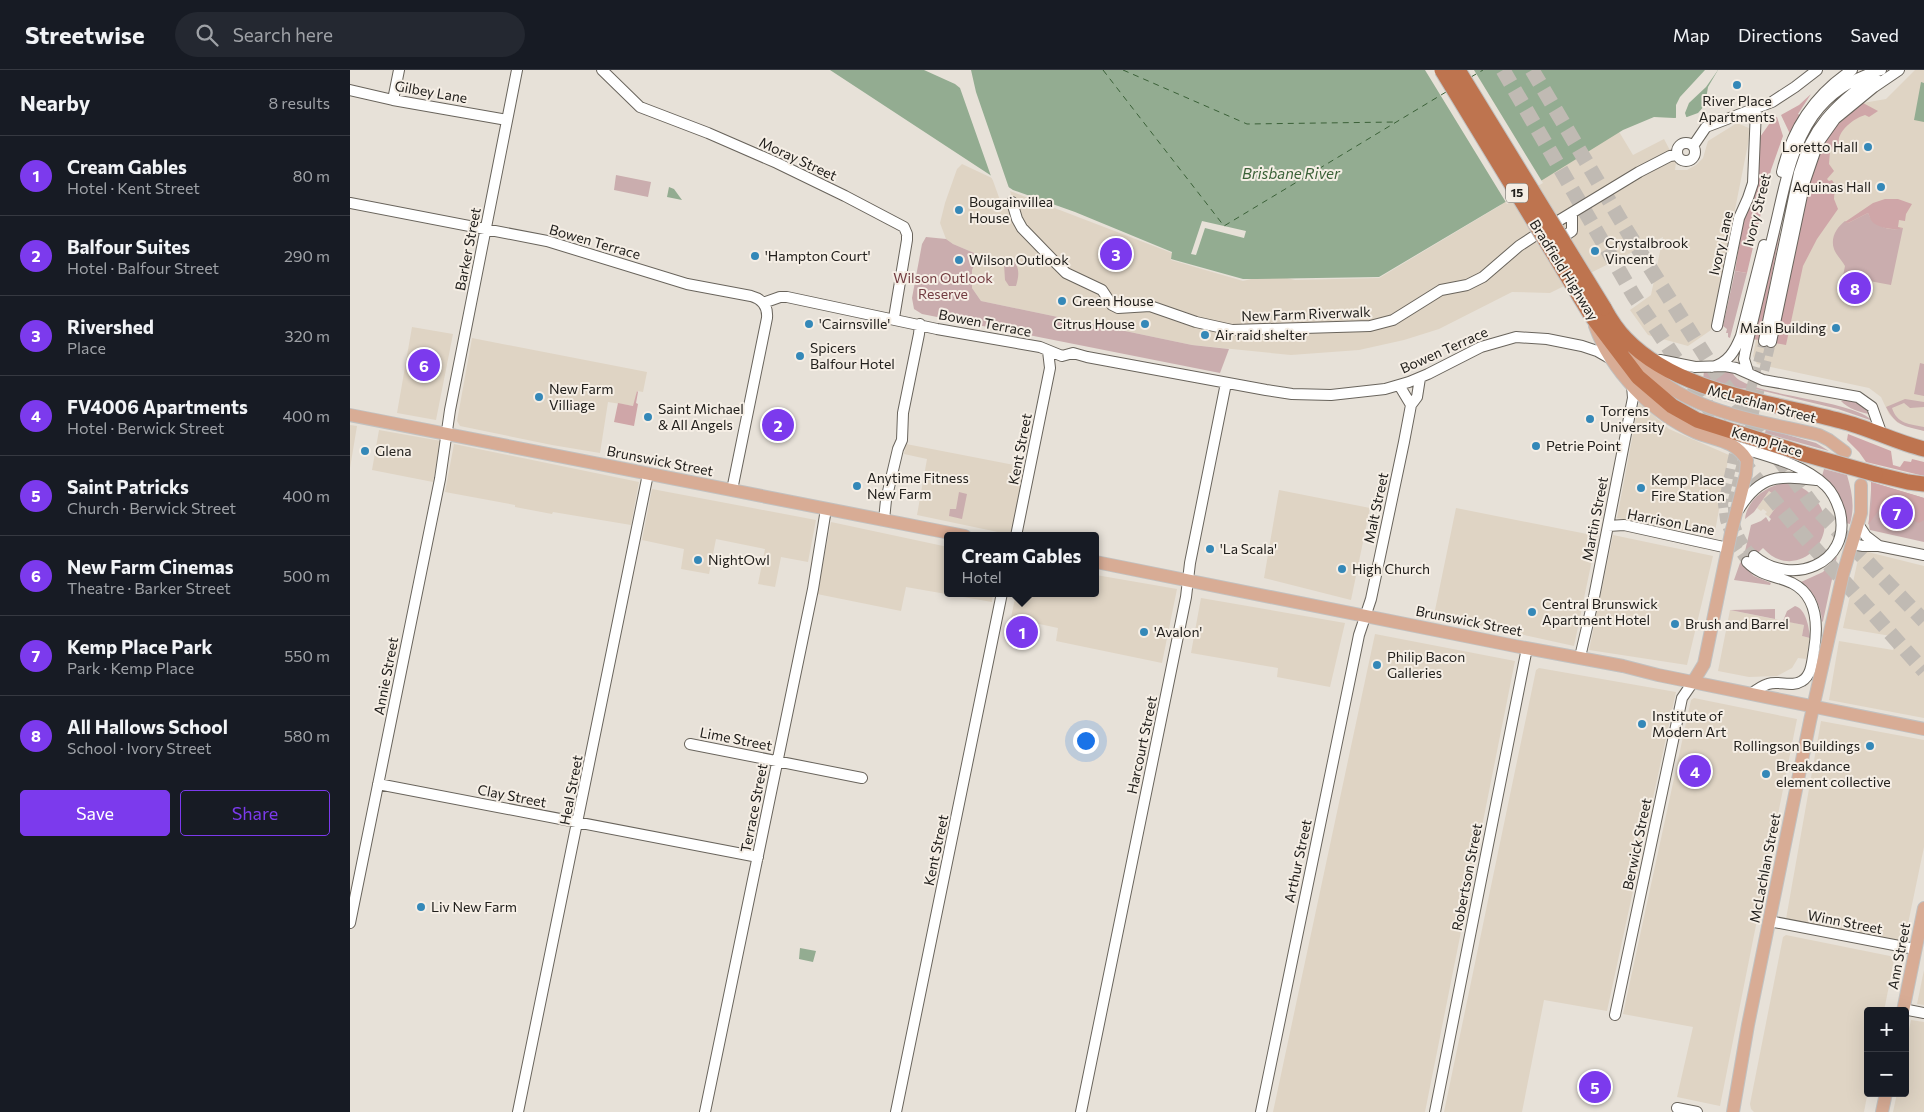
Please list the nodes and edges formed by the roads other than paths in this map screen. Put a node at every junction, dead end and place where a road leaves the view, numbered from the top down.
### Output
1 (399, 70) edge
2 (517, 70) edge
3 (602, 70) edge
4 (1442, 70) edge
5 (1458, 70) edge
6 (1817, 70) edge
7 (1852, 70) edge
8 (1881, 70) edge
9 (1899, 70) edge
10 (1874, 88) junction
11 (350, 90) edge
12 (393, 100) junction
13 (1756, 109) junction
14 (507, 120) junction
15 (1012, 202) dead end
16 (350, 203) edge
17 (1572, 213) junction
18 (486, 229) junction
19 (1535, 235) junction
20 (763, 303) junction
21 (1596, 314) junction
22 (894, 318) junction
23 (920, 324) junction
24 (1717, 326) dead end
25 (1632, 344) junction
26 (1048, 351) junction
27 (1062, 356) junction
28 (1612, 359) junction
29 (1651, 359) junction
30 (1627, 364) joint
31 (1712, 367) junction
32 (1050, 368) junction
33 (1748, 372) junction
34 (1420, 378) junction
35 (1226, 383) junction
36 (1399, 385) junction
37 (1632, 385) junction
38 (1411, 405) junction
39 (350, 416) edge
40 (447, 434) junction
41 (1882, 435) junction
42 (1734, 445) junction
43 (1924, 449) edge
44 (1845, 452) dead end
45 (648, 474) junction
46 (1820, 481) junction
47 (1861, 485) dead end
48 (1921, 485) edge
49 (732, 490) junction
50 (826, 509) junction
51 (1736, 514) junction
52 (884, 520) junction
53 (1858, 524) junction
54 (1608, 526) junction
55 (944, 532) edge
56 (1017, 532) edge
57 (1852, 544) junction
58 (1879, 546) junction
59 (1728, 548) junction
60 (1924, 556) edge
61 (1099, 563) edge
62 (1188, 580) junction
63 (1001, 597) edge
64 (1366, 616) junction
65 (1527, 648) junction
66 (1580, 658) junction
67 (1693, 682) junction
68 (1751, 694) junction
69 (1814, 706) junction
70 (1924, 729) edge
71 (690, 744) dead end
72 (777, 762) junction
73 (862, 778) dead end
74 (378, 784) junction
75 (578, 823) junction
76 (758, 857) junction
77 (1924, 908) edge
78 (1769, 921) junction
79 (350, 923) edge
80 (1915, 950) junction
81 (1904, 1007) edge
82 (1909, 1011) edge
83 (1924, 1013) edge
84 (1615, 1015) dead end
85 (1885, 1097) edge
86 (1677, 1108) dead end
87 (518, 1112) edge
88 (705, 1112) edge
89 (896, 1112) edge
90 (1081, 1112) edge
91 (1261, 1112) edge
92 (1434, 1112) edge
93 (1697, 1112) edge
94 (1733, 1112) edge
95 (1882, 1112) edge

1 - 12 street
2 - 14 street, Barker Street
3 - 22 street, Moray Street
4 - 21 highway, Bradfield Highway / 15, bridge
5 - 21 highway, Bradfield Highway / 15, bridge
6 - 13 street
7 - 31 street, Ivory Street
8 - 10 street
8 - 10 street
8 - 33 street, Ivory Street
9 - 10 street
11 - 12 street, Gilbey Lane
12 - 14 street, Gilbey Lane
13 - 17 street, New Farm Riverwalk
13 - 24 street, Ivory Lane
14 - 18 street, Barker Street
15 - 19 street, New Farm Riverwalk
16 - 18 street, Bowen Terrace
17 - 19 street, New Farm Riverwalk
17 - 19 street
18 - 20 street, Bowen Terrace
18 - 40 street, Barker Street
20 - 22 street, Bowen Terrace
20 - 49 street
21 - 25 highway, Bradfield Highway / 15
21 - 28 main road, Kemp Place
21 - 30 highway, Bradfield Highway / 15
22 - 23 street, Bowen Terrace
23 - 26 street, Bowen Terrace
23 - 52 street
25 - 29 highway, 15
25 - 44 main road, McLachlan Street
26 - 27 street, Bowen Terrace
26 - 32 street, Kent Street
27 - 32 street
27 - 35 street, Bowen Terrace
28 - 34 street, Bowen Terrace
28 - 37 main road, Kemp Place
29 - 31 street
29 - 41 highway, 15
30 - 48 highway, Kemp Place / 15, bridge
31 - 33 street
32 - 56 street, Kent Street
33 - 41 street
34 - 36 street, Bowen Terrace
34 - 38 street, Malt Street
35 - 36 street, Bowen Terrace
35 - 62 street, Harcourt Street
36 - 38 street
37 - 42 main road, Kemp Place
37 - 54 street, Martin Street
38 - 64 street, Malt Street
39 - 40 main road, Brunswick Street
40 - 45 main road, Brunswick Street
40 - 74 street, Annie Street
41 - 43 highway, 15
42 - 46 street, Kemp Place
42 - 51 main road
45 - 49 main road, Brunswick Street
45 - 75 street, Heal Street
46 - 51 street
46 - 68 street
47 - 53 main road, McLachlan Street
49 - 50 main road, Brunswick Street
50 - 52 main road, Brunswick Street
50 - 72 street, Terrace Street
51 - 59 main road
52 - 55 main road, Brunswick Street
53 - 57 main road, McLachlan Street
53 - 58 street
54 - 59 street, Harrison Lane
54 - 66 street, Martin Street
57 - 58 street
57 - 69 main road, McLachlan Street
58 - 60 street
59 - 67 main road
61 - 62 main road, Brunswick Street
62 - 64 main road, Brunswick Street
62 - 90 street, Harcourt Street
63 - 89 street, Kent Street
64 - 65 main road, Brunswick Street
64 - 91 street, Arthur Street
65 - 66 main road, Brunswick Street
65 - 92 street, Robertson Street
66 - 67 main road, Brunswick Street
67 - 68 main road, Brunswick Street
67 - 84 street, Berwick Street
68 - 69 main road, Brunswick Street
69 - 70 main road, Brunswick Street
69 - 78 main road, McLachlan Street
71 - 72 street, Lime Street
72 - 73 street, Lime Street
72 - 76 street, Terrace Street
74 - 75 street, Clay Street
74 - 79 street, Annie Street
75 - 76 street, Clay Street
75 - 87 street, Heal Street
76 - 88 street, Terrace Street
77 - 80 main road, Ann Street
78 - 80 street, Winn Street
78 - 94 main road, McLachlan Street
80 - 81 main road, Ann Street
82 - 83 street
85 - 95 main road
86 - 93 street

